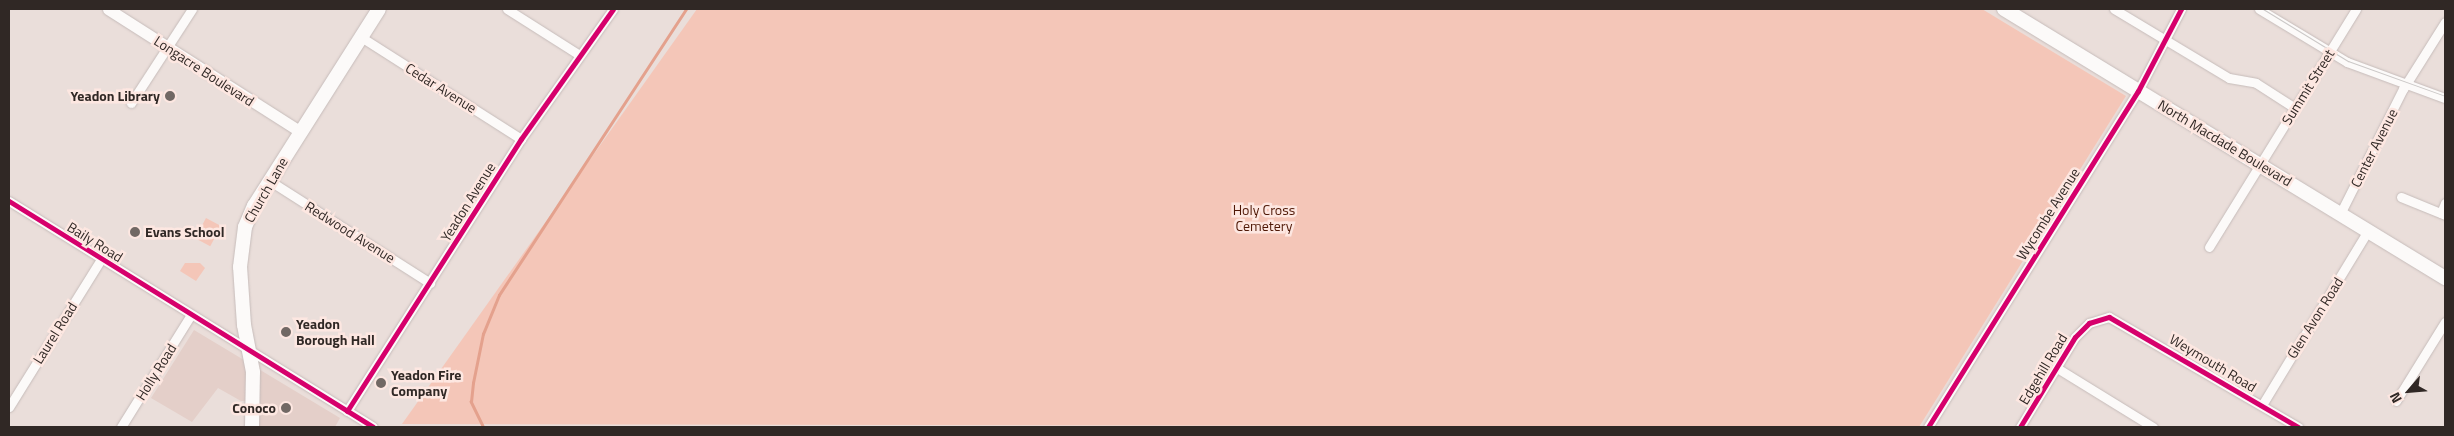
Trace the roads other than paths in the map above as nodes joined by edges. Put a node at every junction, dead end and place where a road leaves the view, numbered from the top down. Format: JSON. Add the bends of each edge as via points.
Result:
{"nodes":[{"id":1,"x":108,"y":9,"type":"edge"},
{"id":2,"x":192,"y":9,"type":"edge"},
{"id":3,"x":379,"y":9,"type":"edge"},
{"id":4,"x":507,"y":9,"type":"edge"},
{"id":5,"x":613,"y":9,"type":"edge"},
{"id":6,"x":2004,"y":9,"type":"edge"},
{"id":7,"x":2114,"y":9,"type":"edge"},
{"id":8,"x":2181,"y":9,"type":"edge"},
{"id":9,"x":2259,"y":9,"type":"edge"},
{"id":10,"x":2354,"y":10,"type":"edge"},
{"id":11,"x":2445,"y":22,"type":"edge"},
{"id":12,"x":361,"y":37,"type":"junction"},
{"id":13,"x":2165,"y":40,"type":"junction"},
{"id":14,"x":167,"y":47,"type":"junction"},
{"id":15,"x":2330,"y":51,"type":"junction"},
{"id":16,"x":578,"y":54,"type":"junction"},
{"id":17,"x":2408,"y":83,"type":"junction"},
{"id":18,"x":2138,"y":91,"type":"junction"},
{"id":19,"x":2445,"y":98,"type":"edge"},
{"id":20,"x":131,"y":103,"type":"dead end"},
{"id":21,"x":2295,"y":108,"type":"junction"},
{"id":22,"x":301,"y":132,"type":"junction"},
{"id":23,"x":522,"y":139,"type":"junction"},
{"id":24,"x":2260,"y":165,"type":"junction"},
{"id":25,"x":270,"y":181,"type":"junction"},
{"id":26,"x":2401,"y":196,"type":"dead end"},
{"id":27,"x":9,"y":203,"type":"edge"},
{"id":28,"x":2445,"y":203,"type":"edge"},
{"id":29,"x":2340,"y":214,"type":"junction"},
{"id":30,"x":2443,"y":214,"type":"edge"},
{"id":31,"x":2368,"y":231,"type":"junction"},
{"id":32,"x":2209,"y":247,"type":"dead end"},
{"id":33,"x":101,"y":259,"type":"junction"},
{"id":34,"x":2445,"y":278,"type":"edge"},
{"id":35,"x":430,"y":283,"type":"junction"},
{"id":36,"x":190,"y":316,"type":"junction"},
{"id":37,"x":2116,"y":318,"type":"joint"},
{"id":38,"x":2445,"y":322,"type":"edge"},
{"id":39,"x":249,"y":352,"type":"junction"},
{"id":40,"x":2057,"y":368,"type":"junction"},
{"id":41,"x":2396,"y":401,"type":"dead end"},
{"id":42,"x":2262,"y":405,"type":"junction"},
{"id":43,"x":9,"y":407,"type":"edge"},
{"id":44,"x":347,"y":411,"type":"junction"},
{"id":45,"x":1931,"y":426,"type":"edge"},
{"id":46,"x":121,"y":427,"type":"edge"},
{"id":47,"x":252,"y":427,"type":"edge"},
{"id":48,"x":373,"y":427,"type":"edge"},
{"id":49,"x":2020,"y":427,"type":"edge"},
{"id":50,"x":2153,"y":427,"type":"edge"},
{"id":51,"x":2298,"y":427,"type":"edge"}],
"edges":[{"from":1,"to":14,"type":"street","name":"Longacre Boulevard"},
{"from":2,"to":14,"type":"street"},
{"from":3,"to":12,"type":"main road","name":"Church Lane"},
{"from":4,"to":16,"type":"street"},
{"from":5,"to":16,"type":"street","name":"Yeadon Avenue"},
{"from":6,"to":18,"type":"main road","name":"North Macdade Boulevard"},
{"from":7,"to":13,"type":"street"},
{"from":8,"to":13,"type":"street","name":"Wycombe Avenue"},
{"from":9,"to":15,"type":"street"},
{"from":10,"to":15,"type":"street","name":"Summit Street"},
{"from":11,"to":17,"type":"street","name":"Center Avenue"},
{"from":12,"to":22,"type":"main road","name":"Church Lane"},
{"from":12,"to":23,"type":"street","name":"Cedar Avenue"},
{"from":13,"to":18,"type":"street","name":"Wycombe Avenue"},
{"from":13,"to":21,"type":"street","via":[[2229,78],[2256,84]]},
{"from":14,"to":20,"type":"street"},
{"from":14,"to":22,"type":"street","name":"Longacre Boulevard"},
{"from":15,"to":17,"type":"street"},
{"from":15,"to":21,"type":"street","name":"Summit Street"},
{"from":16,"to":23,"type":"street","name":"Yeadon Avenue"},
{"from":17,"to":19,"type":"street"},
{"from":17,"to":29,"type":"street","name":"Center Avenue"},
{"from":18,"to":24,"type":"main road","name":"North Macdade Boulevard"},
{"from":18,"to":45,"type":"street","name":"Wycombe Avenue"},
{"from":21,"to":24,"type":"street","name":"Summit Street"},
{"from":22,"to":25,"type":"main road","name":"Church Lane"},
{"from":23,"to":35,"type":"street","name":"Yeadon Avenue"},
{"from":24,"to":29,"type":"main road","name":"North Macdade Boulevard"},
{"from":24,"to":32,"type":"street","name":"Summit Street"},
{"from":25,"to":35,"type":"street","name":"Redwood Avenue"},
{"from":25,"to":39,"type":"main road","name":"Church Lane","via":[[250,213],[241,243],[242,308]]},
{"from":26,"to":30,"type":"street"},
{"from":27,"to":33,"type":"street","name":"Baily Road"},
{"from":28,"to":30,"type":"street"},
{"from":29,"to":31,"type":"main road","name":"North Macdade Boulevard"},
{"from":31,"to":34,"type":"main road","name":"North Macdade Boulevard"},
{"from":31,"to":42,"type":"street","name":"Glen Avon Road"},
{"from":33,"to":36,"type":"street","name":"Baily Road"},
{"from":33,"to":43,"type":"street","name":"Laurel Road"},
{"from":35,"to":44,"type":"street","name":"Yeadon Avenue"},
{"from":36,"to":39,"type":"street","name":"Baily Road"},
{"from":36,"to":46,"type":"street","name":"Holly Road"},
{"from":37,"to":40,"type":"street","name":"Edgehill Road","via":[[2104,317],[2085,326]]},
{"from":37,"to":42,"type":"street","name":"Weymouth Road"},
{"from":38,"to":41,"type":"street"},
{"from":39,"to":44,"type":"street","name":"Baily Road"},
{"from":39,"to":47,"type":"main road","name":"Church Lane","via":[[253,372]]},
{"from":40,"to":49,"type":"street","name":"Edgehill Road"},
{"from":40,"to":50,"type":"street"},
{"from":42,"to":51,"type":"street","name":"Weymouth Road"},
{"from":44,"to":48,"type":"street","name":"Baily Road"}]}
